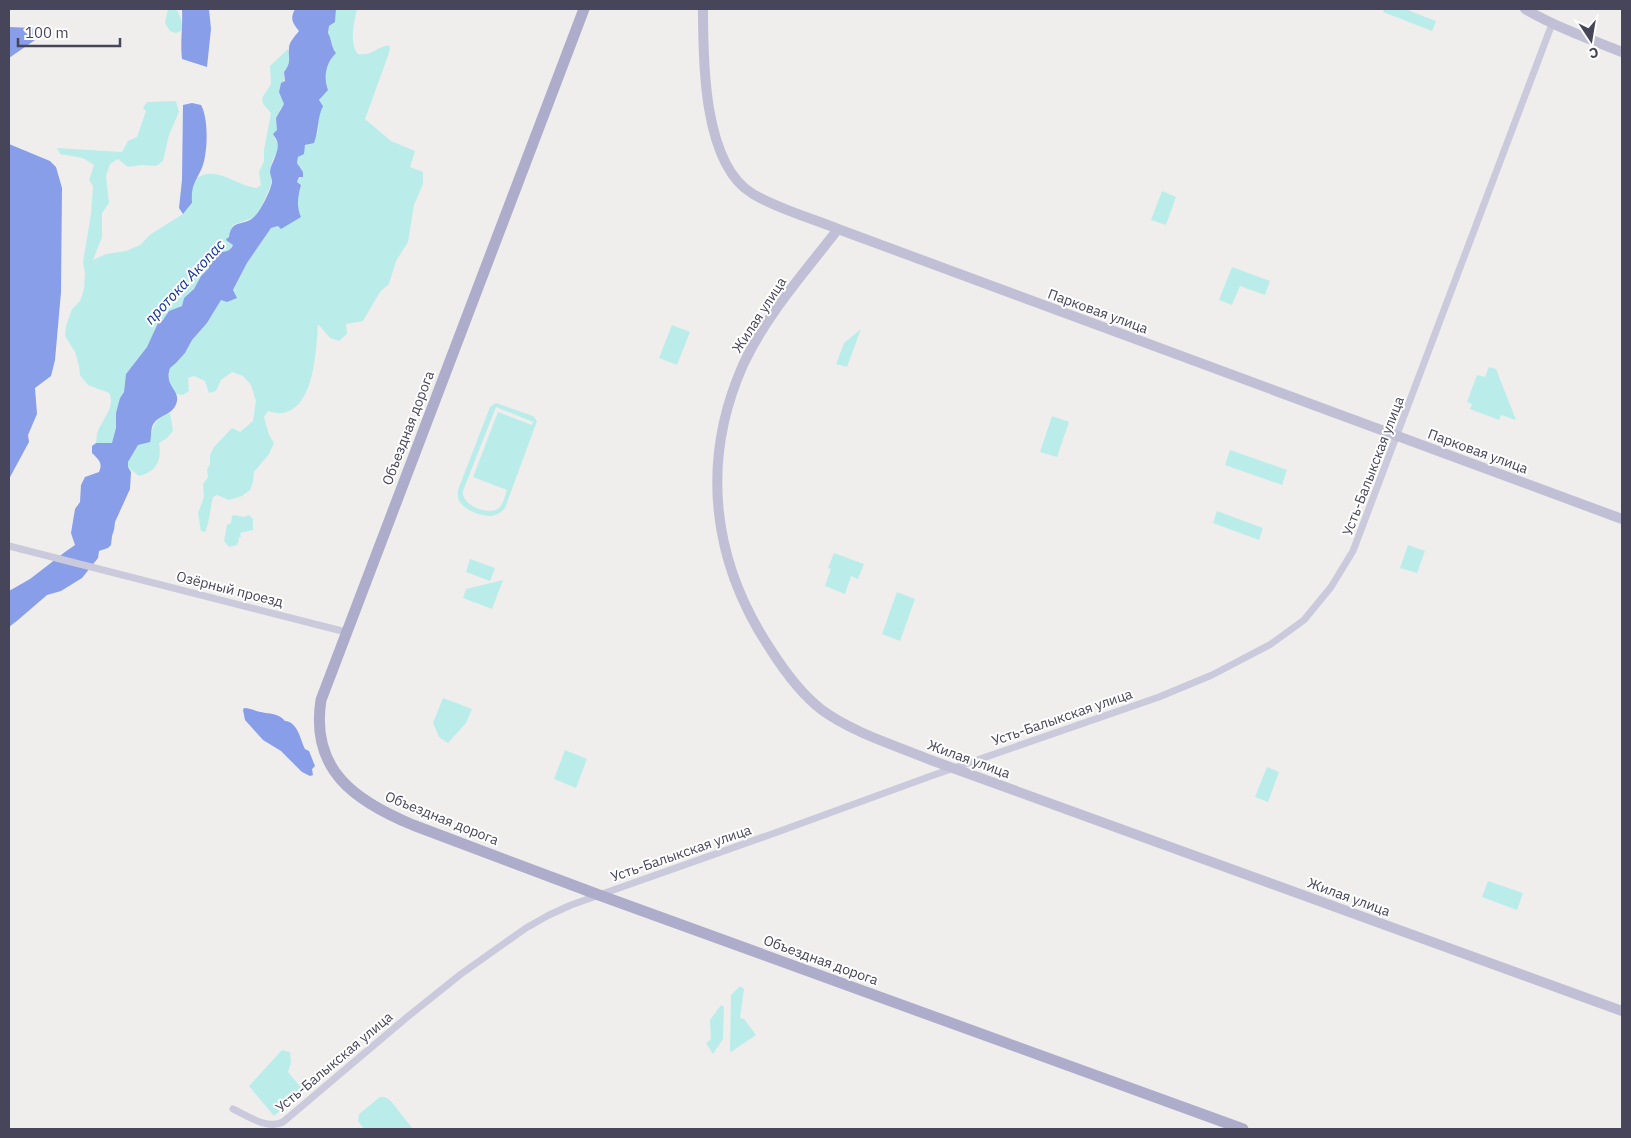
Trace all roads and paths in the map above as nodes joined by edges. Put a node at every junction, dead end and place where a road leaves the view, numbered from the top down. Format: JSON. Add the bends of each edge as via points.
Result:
{"nodes":[{"id":1,"x":583,"y":9,"type":"edge"},
{"id":2,"x":703,"y":9,"type":"edge"},
{"id":3,"x":1525,"y":9,"type":"edge"},
{"id":4,"x":1552,"y":24,"type":"junction"},
{"id":5,"x":1622,"y":52,"type":"edge"},
{"id":6,"x":838,"y":229,"type":"junction"},
{"id":7,"x":1397,"y":437,"type":"junction"},
{"id":8,"x":1622,"y":519,"type":"edge"},
{"id":9,"x":9,"y":546,"type":"edge"},
{"id":10,"x":346,"y":632,"type":"junction"},
{"id":11,"x":952,"y":769,"type":"junction"},
{"id":12,"x":599,"y":895,"type":"junction"},
{"id":13,"x":1622,"y":1012,"type":"edge"},
{"id":14,"x":233,"y":1109,"type":"dead end"},
{"id":15,"x":1243,"y":1129,"type":"edge"}],
"edges":[{"from":1,"to":10,"type":"main road","name":"Объездная дорога"},
{"from":2,"to":6,"type":"main road","name":"Парковая улица","via":[[710,113],[718,147],[733,177],[742,187],[768,202]]},
{"from":3,"to":4,"type":"main road"},
{"from":4,"to":5,"type":"main road"},
{"from":4,"to":7,"type":"street","name":"Усть-Балыкская улица"},
{"from":6,"to":7,"type":"main road","name":"Парковая улица"},
{"from":6,"to":11,"type":"main road","name":"Жилая улица","via":[[762,332],[732,394],[721,439],[717,481],[725,550],[748,611],[802,692],[846,724]]},
{"from":7,"to":8,"type":"main road","name":"Парковая улица"},
{"from":7,"to":11,"type":"street","name":"Усть-Балыкская улица","via":[[1345,568],[1316,606],[1294,628],[1253,655],[1183,687]]},
{"from":9,"to":10,"type":"street","name":"Озёрный проезд"},
{"from":10,"to":12,"type":"main road","name":"Объездная дорога","via":[[321,700],[319,721],[326,755],[345,784],[387,814]]},
{"from":11,"to":12,"type":"street","name":"Усть-Балыкская улица"},
{"from":11,"to":13,"type":"main road","name":"Жилая улица"},
{"from":12,"to":14,"type":"street","name":"Усть-Балыкская улица","via":[[549,915],[486,955],[283,1122],[266,1124]]},
{"from":12,"to":15,"type":"main road","name":"Объездная дорога"}]}
